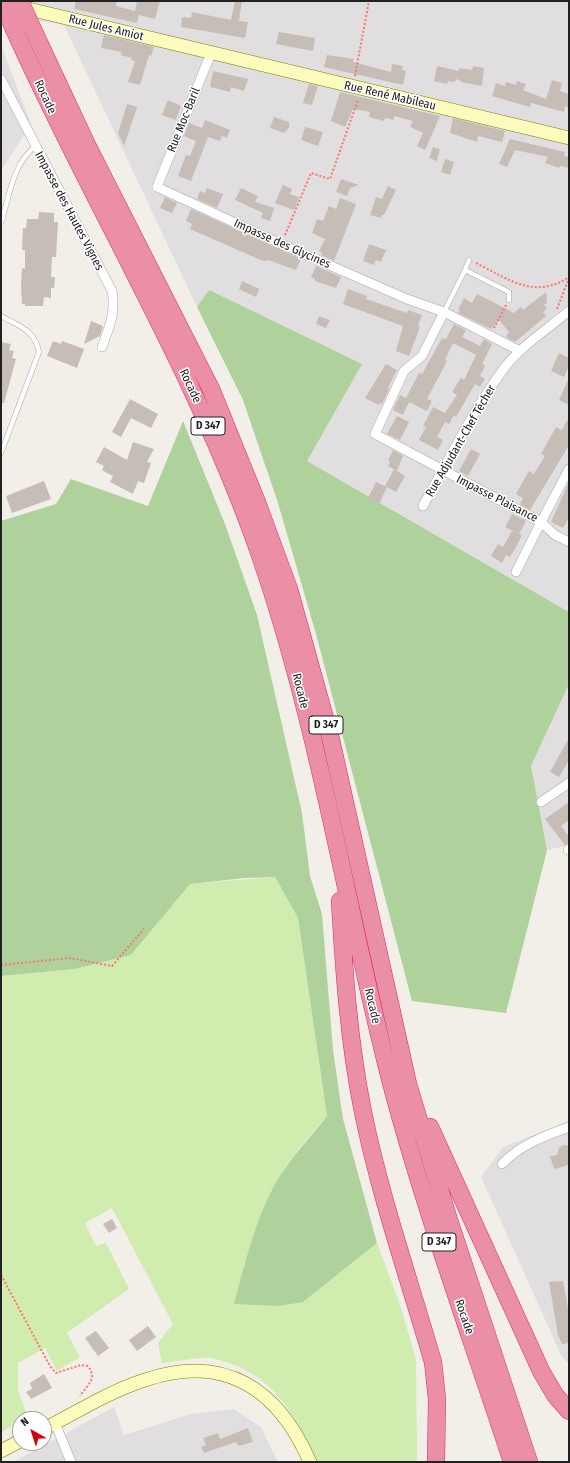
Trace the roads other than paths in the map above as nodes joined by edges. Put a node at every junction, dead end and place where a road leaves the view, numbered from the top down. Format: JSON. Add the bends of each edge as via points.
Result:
{"nodes":[{"id":1,"x":2,"y":1,"type":"edge"},
{"id":2,"x":20,"y":1,"type":"edge"},
{"id":3,"x":211,"y":53,"type":"junction"},
{"id":4,"x":1,"y":79,"type":"edge"},
{"id":5,"x":569,"y":138,"type":"edge"},
{"id":6,"x":36,"y":146,"type":"junction"},
{"id":7,"x":157,"y":187,"type":"joint"},
{"id":8,"x":1,"y":223,"type":"edge"},
{"id":9,"x":469,"y":260,"type":"road end"},
{"id":10,"x":465,"y":270,"type":"junction"},
{"id":11,"x":509,"y":300,"type":"road end"},
{"id":12,"x":569,"y":310,"type":"edge"},
{"id":13,"x":444,"y":312,"type":"junction"},
{"id":14,"x":1,"y":316,"type":"edge"},
{"id":15,"x":102,"y":347,"type":"dead end"},
{"id":16,"x":520,"y":352,"type":"junction"},
{"id":17,"x":1,"y":453,"type":"edge"},
{"id":18,"x":569,"y":469,"type":"edge"},
{"id":19,"x":442,"y":471,"type":"junction"},
{"id":20,"x":423,"y":506,"type":"dead end"},
{"id":21,"x":541,"y":522,"type":"junction"},
{"id":22,"x":569,"y":542,"type":"edge"},
{"id":23,"x":516,"y":572,"type":"dead end"},
{"id":24,"x":569,"y":783,"type":"edge"},
{"id":25,"x":541,"y":802,"type":"dead end"},
{"id":26,"x":337,"y":847,"type":"junction"},
{"id":27,"x":408,"y":1084,"type":"junction"},
{"id":28,"x":569,"y":1127,"type":"edge"},
{"id":29,"x":502,"y":1164,"type":"dead end"},
{"id":30,"x":569,"y":1411,"type":"edge"},
{"id":31,"x":52,"y":1425,"type":"edge"},
{"id":32,"x":52,"y":1429,"type":"edge"},
{"id":33,"x":12,"y":1445,"type":"edge"},
{"id":34,"x":1,"y":1451,"type":"edge"},
{"id":35,"x":71,"y":1462,"type":"edge"},
{"id":36,"x":310,"y":1462,"type":"edge"},
{"id":37,"x":436,"y":1462,"type":"edge"},
{"id":38,"x":512,"y":1462,"type":"edge"},
{"id":39,"x":529,"y":1462,"type":"edge"}],
"edges":[{"from":1,"to":3,"type":"main road","name":"Rue Jules Amiot"},
{"from":1,"to":26,"type":"highway","name":"Rocade","number":"D 347","bridge":true,"via":[[72,153],[195,397],[244,512],[290,653]]},
{"from":2,"to":27,"type":"highway","number":"D 347","bridge":true,"via":[[103,179],[211,389],[289,589],[330,740]]},
{"from":3,"to":5,"type":"main road","name":"Rue René Mabileau"},
{"from":3,"to":7,"type":"street","name":"Rue Moc-Baril"},
{"from":4,"to":6,"type":"street","name":"Impasse des Hautes Vignes"},
{"from":6,"to":8,"type":"lane","via":[[21,161]]},
{"from":6,"to":15,"type":"street","name":"Impasse des Hautes Vignes","via":[[112,292],[112,321]]},
{"from":7,"to":13,"type":"street","name":"Impasse des Glycines","via":[[407,299]]},
{"from":9,"to":10,"type":"lane"},
{"from":10,"to":11,"type":"lane","via":[[509,292]]},
{"from":10,"to":13,"type":"lane"},
{"from":12,"to":16,"type":"street","name":"Rue Adjudant-Chef Técher"},
{"from":13,"to":16,"type":"street","name":"Impasse des Glycines"},
{"from":13,"to":19,"type":"street","name":"Impasse Plaisance","via":[[422,356],[404,371],[375,434]]},
{"from":14,"to":17,"type":"lane","via":[[29,332],[37,342],[39,352]]},
{"from":16,"to":19,"type":"street","name":"Rue Adjudant-Chef Técher","via":[[506,367],[478,408]]},
{"from":18,"to":21,"type":"street","name":"Impasse Plaisance"},
{"from":19,"to":20,"type":"street","name":"Rue Adjudant-Chef Técher"},
{"from":19,"to":21,"type":"street","name":"Impasse Plaisance"},
{"from":21,"to":22,"type":"street"},
{"from":21,"to":23,"type":"street"},
{"from":24,"to":25,"type":"street"},
{"from":26,"to":37,"type":"highway","via":[[343,948],[357,1076],[376,1165],[433,1362],[437,1399]]},
{"from":26,"to":38,"type":"highway","name":"Rocade","number":"D 347","via":[[376,1020],[403,1125],[437,1238]]},
{"from":27,"to":30,"type":"highway","via":[[541,1371],[555,1395]]},
{"from":27,"to":39,"type":"highway","number":"D 347","via":[[448,1217]]},
{"from":28,"to":29,"type":"street","via":[[513,1152]]},
{"from":31,"to":36,"type":"main road","via":[[121,1389],[160,1376],[193,1370],[219,1373],[248,1384],[268,1398],[287,1420]]},
{"from":32,"to":35,"type":"street"},
{"from":33,"to":34,"type":"main road"}]}
